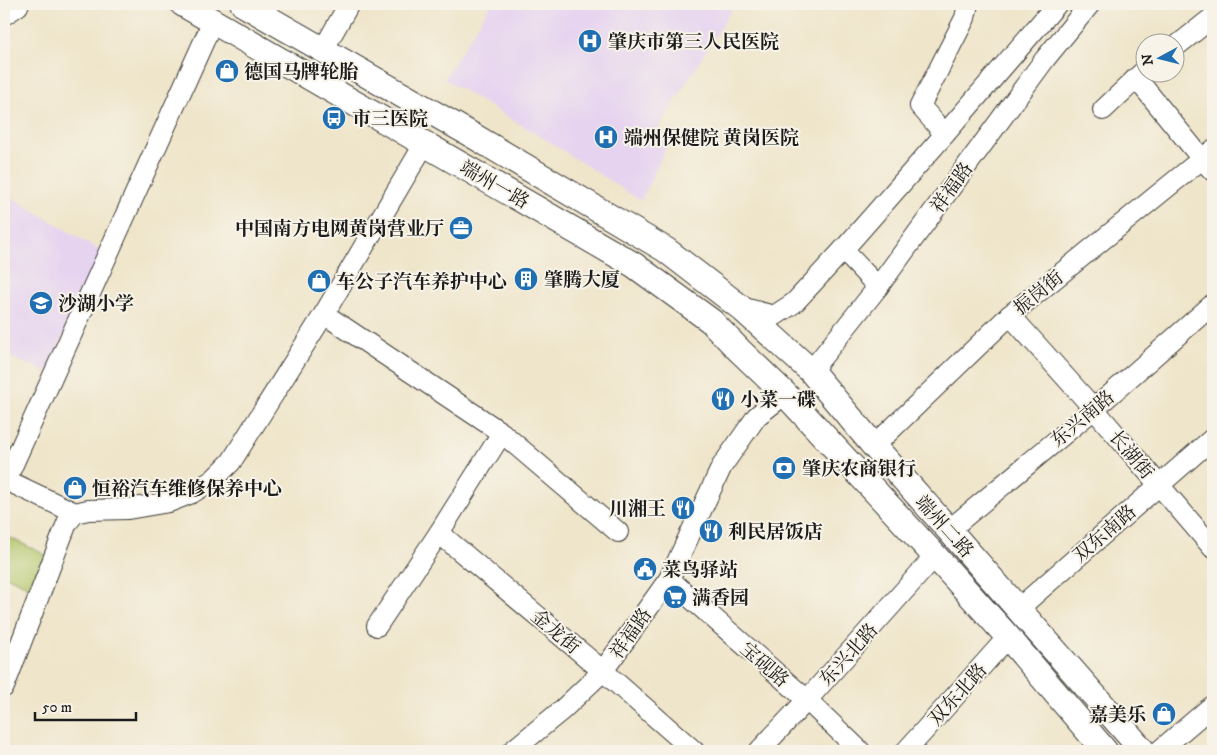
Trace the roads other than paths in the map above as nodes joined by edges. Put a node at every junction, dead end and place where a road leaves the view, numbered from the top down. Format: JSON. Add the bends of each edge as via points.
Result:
{"nodes":[{"id":1,"x":16,"y":4,"type":"edge"},
{"id":2,"x":183,"y":4,"type":"edge"},
{"id":3,"x":243,"y":4,"type":"edge"},
{"id":4,"x":349,"y":4,"type":"edge"},
{"id":5,"x":968,"y":4,"type":"edge"},
{"id":6,"x":1057,"y":4,"type":"edge"},
{"id":7,"x":1090,"y":4,"type":"edge"},
{"id":8,"x":4,"y":12,"type":"edge"},
{"id":9,"x":1213,"y":18,"type":"edge"},
{"id":10,"x":213,"y":21,"type":"junction"},
{"id":11,"x":1184,"y":40,"type":"edge"},
{"id":12,"x":323,"y":50,"type":"junction"},
{"id":13,"x":1134,"y":80,"type":"edge"},
{"id":14,"x":1147,"y":82,"type":"edge"},
{"id":15,"x":1103,"y":110,"type":"dead end"},
{"id":16,"x":945,"y":134,"type":"junction"},
{"id":17,"x":425,"y":143,"type":"junction"},
{"id":18,"x":1210,"y":160,"type":"edge"},
{"id":19,"x":843,"y":250,"type":"junction"},
{"id":20,"x":878,"y":288,"type":"junction"},
{"id":21,"x":1213,"y":304,"type":"edge"},
{"id":22,"x":740,"y":307,"type":"junction"},
{"id":23,"x":324,"y":314,"type":"junction"},
{"id":24,"x":1010,"y":315,"type":"junction"},
{"id":25,"x":812,"y":371,"type":"junction"},
{"id":26,"x":785,"y":394,"type":"junction"},
{"id":27,"x":1094,"y":408,"type":"junction"},
{"id":28,"x":502,"y":433,"type":"junction"},
{"id":29,"x":1213,"y":438,"type":"edge"},
{"id":30,"x":874,"y":446,"type":"junction"},
{"id":31,"x":1158,"y":485,"type":"junction"},
{"id":32,"x":75,"y":513,"type":"junction"},
{"id":33,"x":949,"y":530,"type":"junction"},
{"id":34,"x":618,"y":532,"type":"dead end"},
{"id":35,"x":439,"y":533,"type":"junction"},
{"id":36,"x":1213,"y":548,"type":"edge"},
{"id":37,"x":935,"y":556,"type":"junction"},
{"id":38,"x":669,"y":579,"type":"junction"},
{"id":39,"x":1018,"y":609,"type":"junction"},
{"id":40,"x":377,"y":626,"type":"dead end"},
{"id":41,"x":1008,"y":637,"type":"junction"},
{"id":42,"x":603,"y":671,"type":"junction"},
{"id":43,"x":4,"y":688,"type":"edge"},
{"id":44,"x":807,"y":700,"type":"junction"},
{"id":45,"x":1213,"y":705,"type":"edge"},
{"id":46,"x":520,"y":749,"type":"edge"},
{"id":47,"x":694,"y":751,"type":"edge"},
{"id":48,"x":759,"y":751,"type":"edge"},
{"id":49,"x":860,"y":751,"type":"edge"},
{"id":50,"x":906,"y":751,"type":"edge"},
{"id":51,"x":1105,"y":751,"type":"edge"},
{"id":52,"x":1143,"y":751,"type":"edge"},
{"id":53,"x":1159,"y":751,"type":"edge"}],
"edges":[{"from":1,"to":8,"type":"main road"},
{"from":2,"to":10,"type":"main road","name":"端州一路"},
{"from":3,"to":12,"type":"main road","name":"端州一路"},
{"from":4,"to":12,"type":"street"},
{"from":5,"to":16,"type":"street","via":[[965,18],[920,106]]},
{"from":6,"to":16,"type":"street","name":"祥福路"},
{"from":7,"to":20,"type":"street","name":"祥福路","via":[[1045,60]]},
{"from":9,"to":11,"type":"street"},
{"from":10,"to":17,"type":"main road","name":"端州一路"},
{"from":10,"to":32,"type":"street","via":[[6,480]]},
{"from":12,"to":22,"type":"main road","name":"端州一路","via":[[666,250]]},
{"from":13,"to":15,"type":"street"},
{"from":14,"to":18,"type":"street"},
{"from":16,"to":19,"type":"street","name":"祥福路"},
{"from":17,"to":23,"type":"street"},
{"from":17,"to":26,"type":"main road","name":"端州一路","via":[[634,264],[712,321]]},
{"from":18,"to":24,"type":"street","name":"振岗街"},
{"from":19,"to":20,"type":"street"},
{"from":19,"to":22,"type":"street","name":"祥福路","via":[[794,303],[774,316]]},
{"from":20,"to":25,"type":"street","name":"祥福路"},
{"from":21,"to":27,"type":"street","name":"东兴南路"},
{"from":22,"to":25,"type":"main road","name":"端州二路"},
{"from":23,"to":28,"type":"street"},
{"from":23,"to":32,"type":"street","via":[[230,462],[213,480],[192,494],[169,502]]},
{"from":24,"to":27,"type":"street","name":"长湖街"},
{"from":24,"to":30,"type":"street","name":"振岗街"},
{"from":25,"to":30,"type":"main road","name":"端州二路"},
{"from":26,"to":37,"type":"main road","name":"端州二路"},
{"from":26,"to":38,"type":"street","name":"祥福路","via":[[757,416],[722,466]]},
{"from":27,"to":31,"type":"street","name":"长湖街"},
{"from":27,"to":33,"type":"street","name":"东兴南路"},
{"from":28,"to":34,"type":"street"},
{"from":28,"to":35,"type":"street"},
{"from":29,"to":31,"type":"street","name":"双东南路"},
{"from":30,"to":33,"type":"main road","name":"端州二路"},
{"from":31,"to":36,"type":"street","name":"长湖街"},
{"from":31,"to":39,"type":"street","name":"双东南路"},
{"from":32,"to":43,"type":"street","via":[[67,523]]},
{"from":33,"to":39,"type":"main road","name":"端州二路"},
{"from":35,"to":40,"type":"street"},
{"from":35,"to":42,"type":"street","name":"金龙街"},
{"from":37,"to":41,"type":"main road","name":"端州二路"},
{"from":37,"to":44,"type":"street","name":"东兴北路"},
{"from":38,"to":42,"type":"street","name":"祥福路"},
{"from":38,"to":44,"type":"street","name":"宝砚路"},
{"from":39,"to":52,"type":"main road","name":"端州二路"},
{"from":41,"to":50,"type":"street","name":"双东北路"},
{"from":41,"to":51,"type":"main road","name":"端州二路"},
{"from":42,"to":46,"type":"street","name":"祥福路"},
{"from":42,"to":47,"type":"street","name":"金龙街"},
{"from":44,"to":48,"type":"street","name":"东兴北路"},
{"from":44,"to":49,"type":"street","name":"宝砚路"},
{"from":45,"to":53,"type":"street"}]}
